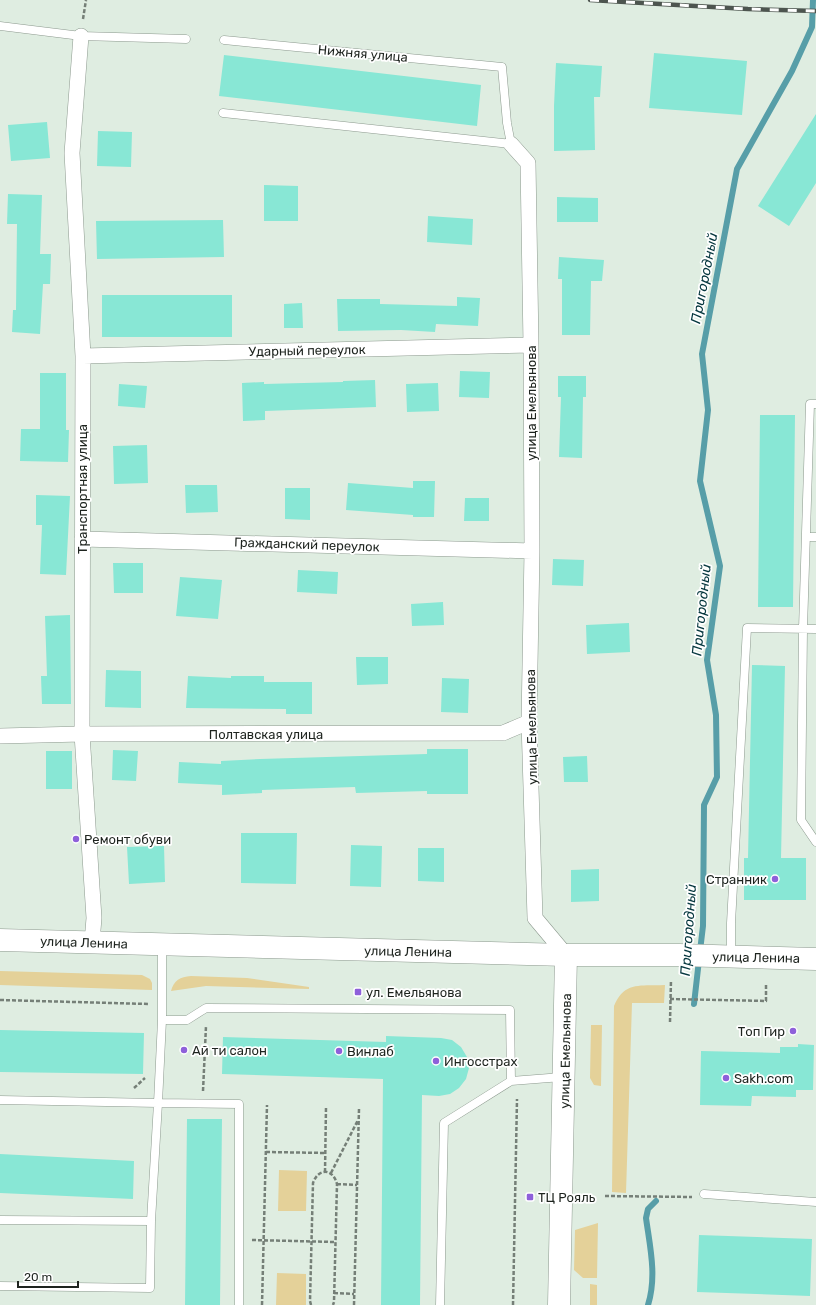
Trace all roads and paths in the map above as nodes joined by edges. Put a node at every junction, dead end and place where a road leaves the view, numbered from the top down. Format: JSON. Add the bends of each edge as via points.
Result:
{"nodes":[{"id":1,"x":0,"y":26,"type":"edge"},
{"id":2,"x":81,"y":36,"type":"junction"},
{"id":3,"x":186,"y":39,"type":"dead end"},
{"id":4,"x":224,"y":40,"type":"dead end"},
{"id":5,"x":223,"y":113,"type":"dead end"},
{"id":6,"x":511,"y":144,"type":"junction"},
{"id":7,"x":531,"y":345,"type":"junction"},
{"id":8,"x":83,"y":356,"type":"junction"},
{"id":9,"x":816,"y":404,"type":"edge"},
{"id":10,"x":806,"y":537,"type":"junction"},
{"id":11,"x":816,"y":537,"type":"edge"},
{"id":12,"x":82,"y":539,"type":"junction"},
{"id":13,"x":532,"y":551,"type":"junction"},
{"id":14,"x":803,"y":629,"type":"junction"},
{"id":15,"x":816,"y":629,"type":"edge"},
{"id":16,"x":529,"y":722,"type":"junction"},
{"id":17,"x":82,"y":734,"type":"junction"},
{"id":18,"x":0,"y":736,"type":"edge"},
{"id":19,"x":816,"y":842,"type":"edge"},
{"id":20,"x":0,"y":940,"type":"edge"},
{"id":21,"x":92,"y":942,"type":"junction"},
{"id":22,"x":162,"y":944,"type":"junction"},
{"id":23,"x":566,"y":955,"type":"junction"},
{"id":24,"x":723,"y":956,"type":"junction"},
{"id":25,"x":816,"y":959,"type":"edge"},
{"id":26,"x":671,"y":980,"type":"dead end"},
{"id":27,"x":766,"y":985,"type":"dead end"},
{"id":28,"x":152,"y":999,"type":"dead end"},
{"id":29,"x":670,"y":999,"type":"junction"},
{"id":30,"x":0,"y":1000,"type":"edge"},
{"id":31,"x":206,"y":1008,"type":"junction"},
{"id":32,"x":162,"y":1020,"type":"junction"},
{"id":33,"x":670,"y":1022,"type":"dead end"},
{"id":34,"x":146,"y":1077,"type":"dead end"},
{"id":35,"x":565,"y":1077,"type":"junction"},
{"id":36,"x":511,"y":1081,"type":"junction"},
{"id":37,"x":129,"y":1088,"type":"dead end"},
{"id":38,"x":0,"y":1100,"type":"edge"},
{"id":39,"x":517,"y":1100,"type":"dead end"},
{"id":40,"x":158,"y":1103,"type":"junction"},
{"id":41,"x":203,"y":1104,"type":"junction"},
{"id":42,"x":267,"y":1105,"type":"dead end"},
{"id":43,"x":326,"y":1107,"type":"dead end"},
{"id":44,"x":358,"y":1108,"type":"dead end"},
{"id":45,"x":358,"y":1119,"type":"junction"},
{"id":46,"x":266,"y":1152,"type":"junction"},
{"id":47,"x":326,"y":1153,"type":"junction"},
{"id":48,"x":325,"y":1172,"type":"junction"},
{"id":49,"x":331,"y":1173,"type":"junction"},
{"id":50,"x":336,"y":1184,"type":"junction"},
{"id":51,"x":357,"y":1185,"type":"junction"},
{"id":52,"x":704,"y":1194,"type":"joint"},
{"id":53,"x":605,"y":1196,"type":"dead end"},
{"id":54,"x":816,"y":1202,"type":"edge"},
{"id":55,"x":0,"y":1220,"type":"edge"},
{"id":56,"x":151,"y":1222,"type":"junction"},
{"id":57,"x":240,"y":1239,"type":"junction"},
{"id":58,"x":264,"y":1240,"type":"junction"},
{"id":59,"x":312,"y":1241,"type":"junction"},
{"id":60,"x":335,"y":1242,"type":"junction"},
{"id":61,"x":0,"y":1286,"type":"edge"},
{"id":62,"x":334,"y":1293,"type":"junction"},
{"id":63,"x":354,"y":1294,"type":"junction"},
{"id":64,"x":240,"y":1305,"type":"edge"},
{"id":65,"x":262,"y":1305,"type":"edge"},
{"id":66,"x":311,"y":1305,"type":"edge"},
{"id":67,"x":333,"y":1305,"type":"edge"},
{"id":68,"x":354,"y":1305,"type":"edge"},
{"id":69,"x":440,"y":1305,"type":"edge"},
{"id":70,"x":512,"y":1305,"type":"edge"},
{"id":71,"x":559,"y":1305,"type":"edge"}],
"edges":[{"from":1,"to":2,"type":"lane"},
{"from":2,"to":3,"type":"lane"},
{"from":2,"to":8,"type":"street","name":"Транспортная улица","via":[[72,153]]},
{"from":4,"to":6,"type":"lane","name":"Нижняя улица","via":[[502,67]]},
{"from":5,"to":6,"type":"lane"},
{"from":6,"to":7,"type":"street","name":"улица Емельянова","via":[[528,163]]},
{"from":7,"to":8,"type":"street","name":"Ударный переулок"},
{"from":7,"to":13,"type":"street","name":"улица Емельянова"},
{"from":8,"to":12,"type":"street","name":"Транспортная улица"},
{"from":9,"to":10,"type":"lane","via":[[810,404]]},
{"from":10,"to":11,"type":"lane"},
{"from":10,"to":14,"type":"lane"},
{"from":12,"to":13,"type":"street","name":"Гражданский переулок"},
{"from":12,"to":17,"type":"street","name":"Транспортная улица"},
{"from":13,"to":16,"type":"street","name":"улица Емельянова"},
{"from":14,"to":15,"type":"lane"},
{"from":14,"to":19,"type":"lane","via":[[801,820]]},
{"from":14,"to":24,"type":"lane","via":[[747,628],[731,923]]},
{"from":16,"to":17,"type":"street","name":"Полтавская улица","via":[[503,733]]},
{"from":16,"to":23,"type":"street","name":"улица Емельянова","via":[[535,918]]},
{"from":17,"to":18,"type":"street","name":"Полтавская улица"},
{"from":17,"to":21,"type":"street","name":"Транспортная улица","via":[[94,918]]},
{"from":20,"to":21,"type":"main road","name":"улица Ленина"},
{"from":21,"to":22,"type":"main road","name":"улица Ленина"},
{"from":22,"to":23,"type":"main road","name":"улица Ленина"},
{"from":22,"to":32,"type":"lane"},
{"from":23,"to":24,"type":"main road","name":"улица Ленина"},
{"from":23,"to":35,"type":"main road","name":"улица Емельянова"},
{"from":24,"to":25,"type":"main road","name":"улица Ленина"},
{"from":26,"to":29,"type":"path"},
{"from":27,"to":29,"type":"path","via":[[766,1001]]},
{"from":28,"to":30,"type":"path","via":[[152,1004]]},
{"from":29,"to":33,"type":"path"},
{"from":31,"to":32,"type":"lane","via":[[187,1020]]},
{"from":31,"to":36,"type":"lane","via":[[510,1010]]},
{"from":31,"to":41,"type":"path"},
{"from":32,"to":40,"type":"lane"},
{"from":34,"to":37,"type":"path","via":[[135,1088]]},
{"from":35,"to":36,"type":"lane"},
{"from":35,"to":71,"type":"main road","name":"улица Емельянова"},
{"from":36,"to":69,"type":"lane","via":[[444,1124]]},
{"from":38,"to":40,"type":"lane"},
{"from":39,"to":70,"type":"path"},
{"from":40,"to":41,"type":"lane"},
{"from":40,"to":56,"type":"lane"},
{"from":41,"to":57,"type":"lane","via":[[239,1104]]},
{"from":42,"to":46,"type":"path"},
{"from":43,"to":47,"type":"path"},
{"from":44,"to":45,"type":"path"},
{"from":45,"to":49,"type":"path"},
{"from":45,"to":51,"type":"path"},
{"from":46,"to":47,"type":"path"},
{"from":46,"to":58,"type":"path"},
{"from":47,"to":48,"type":"path"},
{"from":48,"to":49,"type":"path"},
{"from":48,"to":59,"type":"path","via":[[319,1173],[313,1183]]},
{"from":49,"to":50,"type":"path"},
{"from":50,"to":51,"type":"path"},
{"from":50,"to":60,"type":"path"},
{"from":51,"to":63,"type":"path"},
{"from":52,"to":53,"type":"path","via":[[688,1198]]},
{"from":52,"to":54,"type":"lane"},
{"from":55,"to":56,"type":"lane"},
{"from":56,"to":61,"type":"lane","via":[[150,1288]]},
{"from":57,"to":58,"type":"path"},
{"from":57,"to":64,"type":"lane"},
{"from":58,"to":59,"type":"path"},
{"from":58,"to":65,"type":"path"},
{"from":59,"to":60,"type":"path"},
{"from":59,"to":66,"type":"path"},
{"from":60,"to":62,"type":"path"},
{"from":62,"to":63,"type":"path"},
{"from":62,"to":67,"type":"path"},
{"from":63,"to":68,"type":"path"}]}
